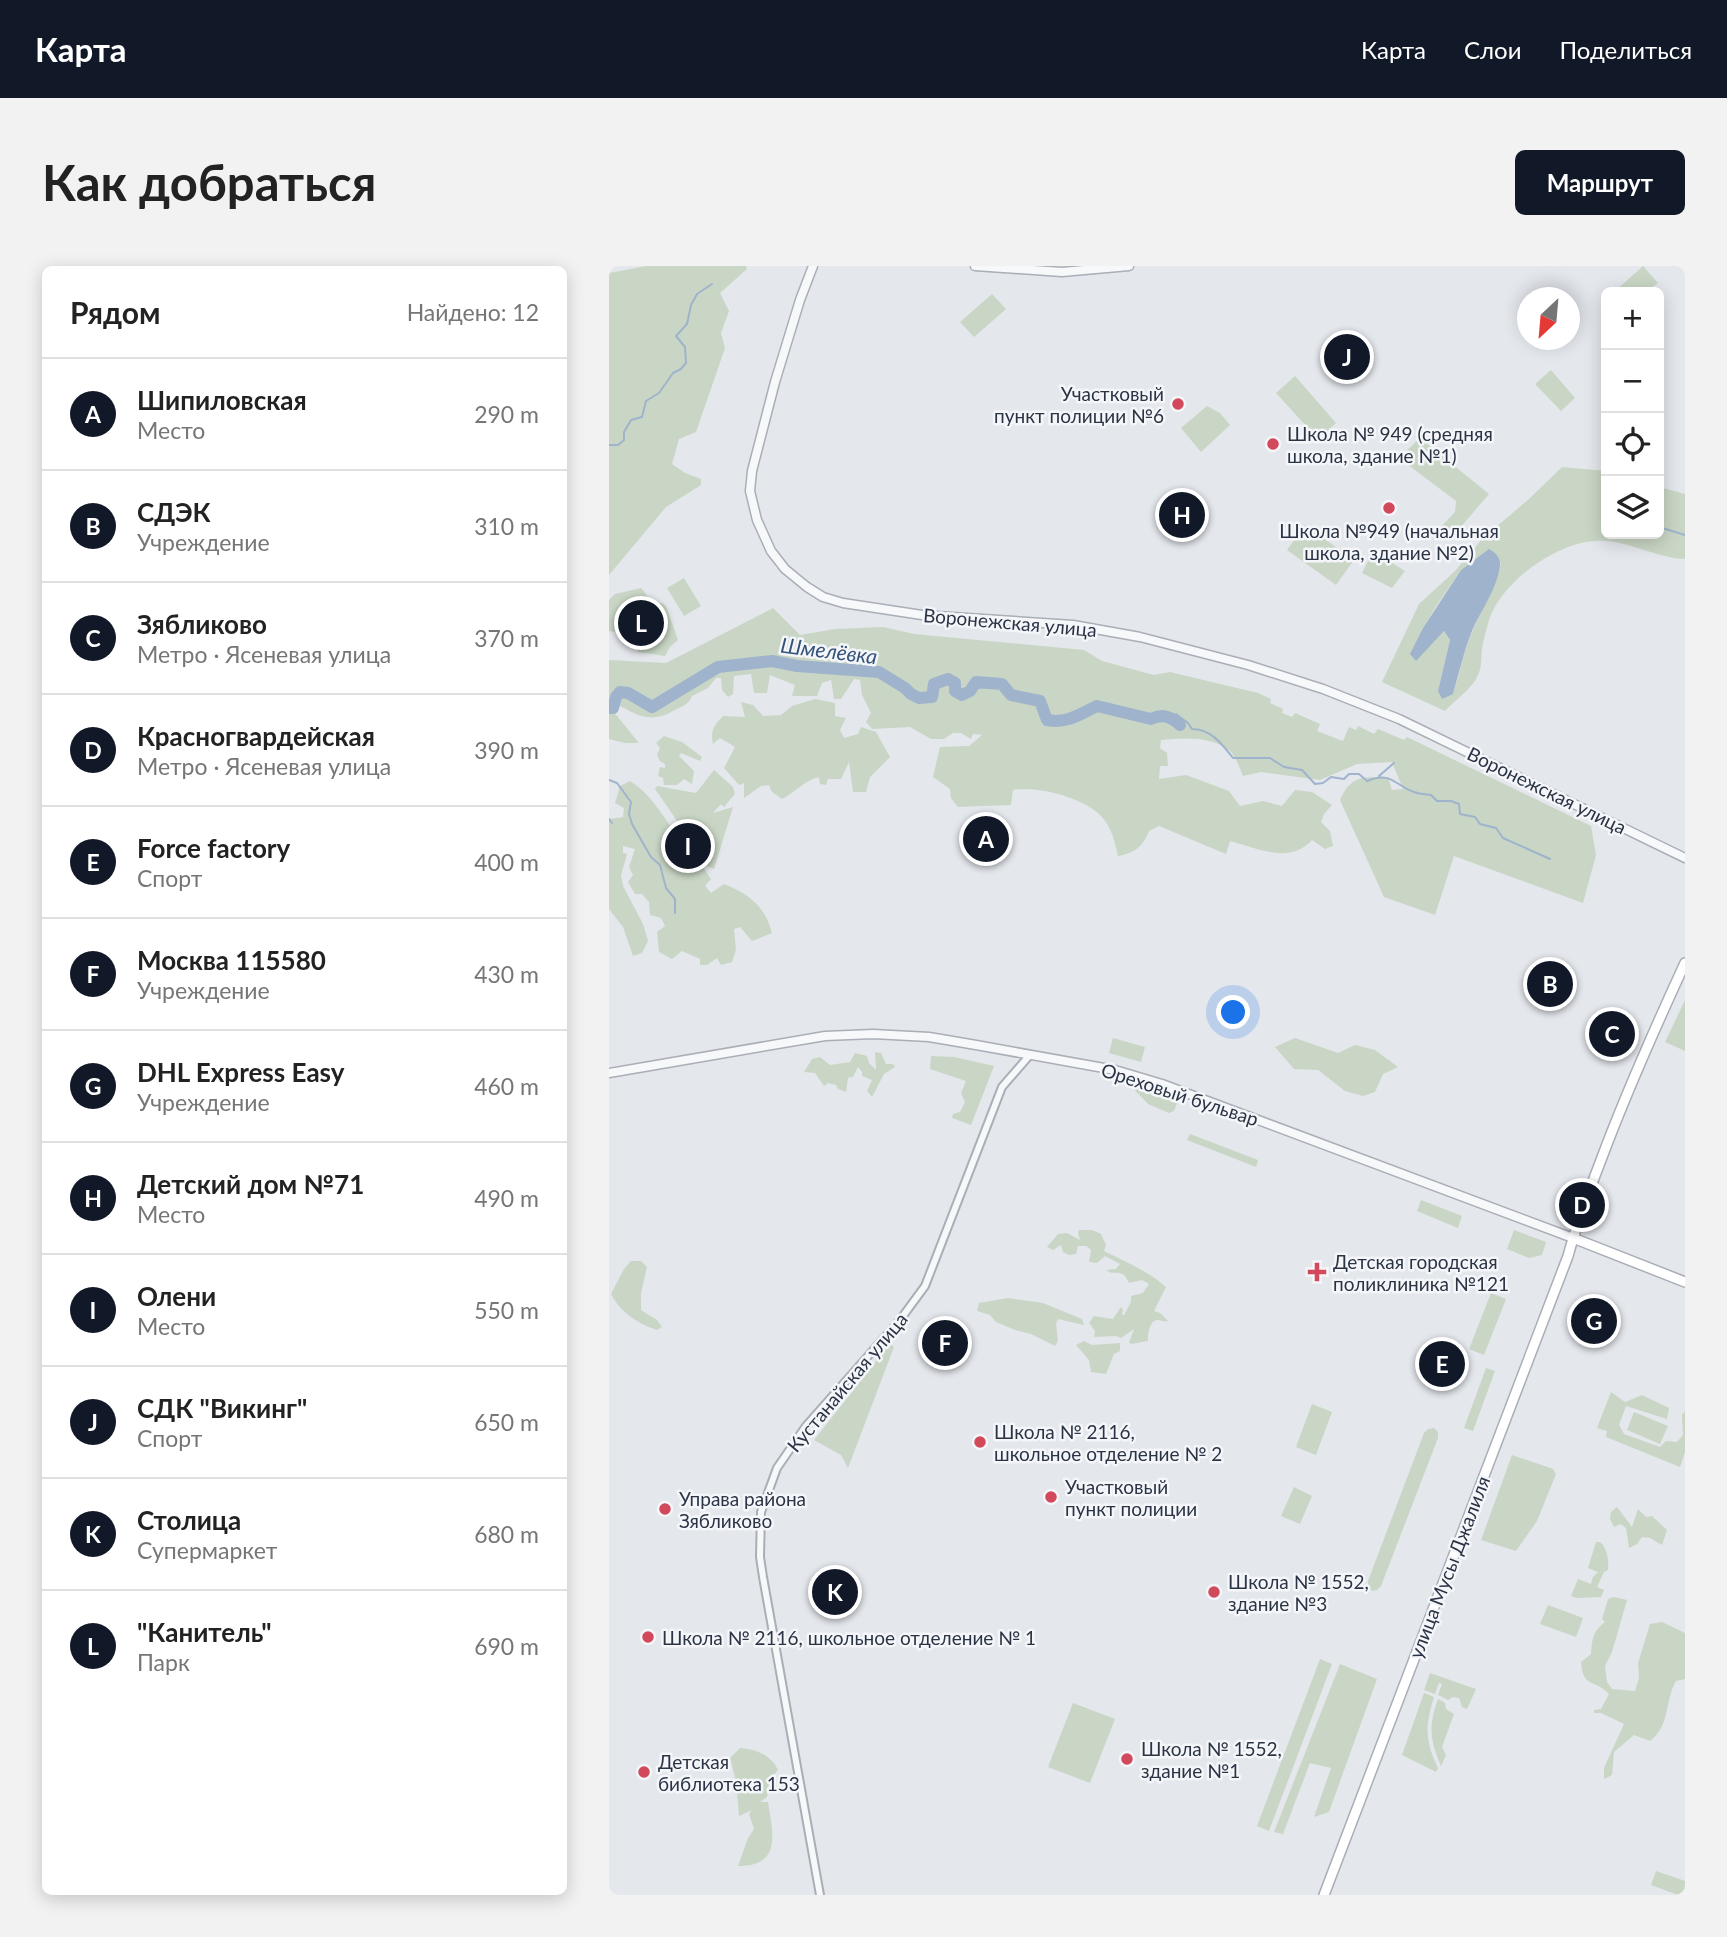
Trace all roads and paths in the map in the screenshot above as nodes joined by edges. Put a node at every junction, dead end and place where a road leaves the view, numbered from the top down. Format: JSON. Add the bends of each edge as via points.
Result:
{"nodes":[{"id":1,"x":975,"y":266,"type":"edge"},
{"id":2,"x":1129,"y":266,"type":"edge"},
{"id":3,"x":812,"y":268,"type":"edge"},
{"id":4,"x":1685,"y":858,"type":"edge"},
{"id":5,"x":1685,"y":963,"type":"edge"},
{"id":6,"x":1029,"y":1056,"type":"junction"},
{"id":7,"x":609,"y":1073,"type":"edge"},
{"id":8,"x":1573,"y":1238,"type":"junction"},
{"id":9,"x":1685,"y":1282,"type":"edge"},
{"id":10,"x":820,"y":1895,"type":"edge"},
{"id":11,"x":1324,"y":1895,"type":"edge"}],
"edges":[{"from":1,"to":2,"type":"street","via":[[1062,272]]},
{"from":3,"to":4,"type":"street","name":"Воронежская улица","via":[[775,382],[750,491],[771,551],[807,587],[823,597],[883,610],[1073,625],[1140,637],[1285,676],[1399,719]]},
{"from":5,"to":8,"type":"main road","name":"улица Мусы Джалиля","via":[[1645,1049]]},
{"from":6,"to":7,"type":"street","name":"Ореховый бульвар","via":[[929,1037],[835,1035]]},
{"from":6,"to":8,"type":"street","name":"Ореховый бульвар","via":[[1115,1070],[1186,1091]]},
{"from":6,"to":10,"type":"street","name":"Кустанайская улица","via":[[1002,1087],[925,1286],[792,1444],[777,1468],[761,1512],[762,1577]]},
{"from":8,"to":9,"type":"main road","name":"Ореховый бульвар"},
{"from":8,"to":11,"type":"main road","name":"улица Мусы Джалиля"}]}
